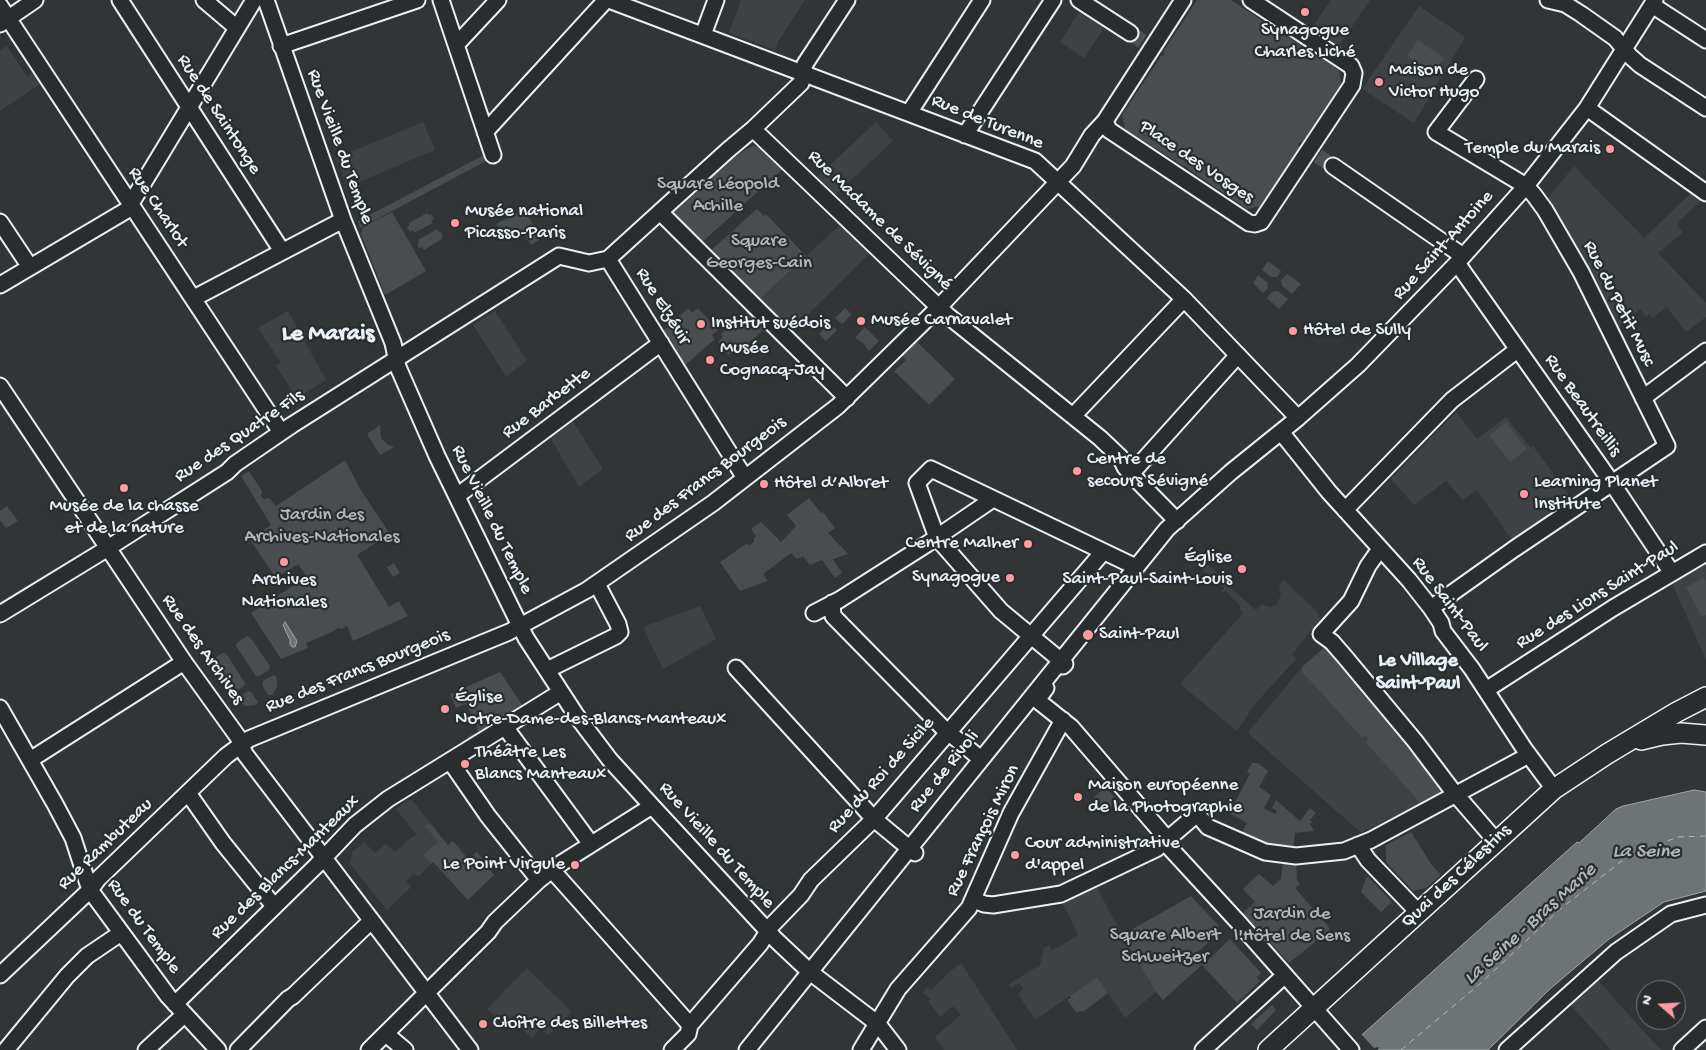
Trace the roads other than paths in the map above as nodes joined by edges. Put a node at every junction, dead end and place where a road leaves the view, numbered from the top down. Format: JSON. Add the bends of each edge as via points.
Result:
{"nodes":[{"id":1,"x":35,"y":0,"type":"edge"},
{"id":2,"x":120,"y":0,"type":"edge"},
{"id":3,"x":204,"y":0,"type":"edge"},
{"id":4,"x":254,"y":0,"type":"edge"},
{"id":5,"x":266,"y":0,"type":"edge"},
{"id":6,"x":417,"y":0,"type":"edge"},
{"id":7,"x":441,"y":0,"type":"edge"},
{"id":8,"x":498,"y":0,"type":"edge"},
{"id":9,"x":608,"y":0,"type":"edge"},
{"id":10,"x":716,"y":0,"type":"edge"},
{"id":11,"x":847,"y":0,"type":"edge"},
{"id":12,"x":982,"y":0,"type":"edge"},
{"id":13,"x":1053,"y":0,"type":"edge"},
{"id":14,"x":1079,"y":0,"type":"edge"},
{"id":15,"x":1183,"y":0,"type":"edge"},
{"id":16,"x":1251,"y":0,"type":"edge"},
{"id":17,"x":1548,"y":0,"type":"edge"},
{"id":18,"x":1566,"y":2,"type":"edge"},
{"id":19,"x":1653,"y":2,"type":"edge"},
{"id":20,"x":3,"y":16,"type":"edge"},
{"id":21,"x":237,"y":28,"type":"junction"},
{"id":22,"x":1130,"y":33,"type":"tunnel mouth"},
{"id":23,"x":703,"y":36,"type":"junction"},
{"id":24,"x":1706,"y":40,"type":"edge"},
{"id":25,"x":456,"y":45,"type":"junction"},
{"id":26,"x":282,"y":46,"type":"junction"},
{"id":27,"x":1624,"y":49,"type":"junction"},
{"id":28,"x":803,"y":73,"type":"junction"},
{"id":29,"x":1476,"y":79,"type":"dead end"},
{"id":30,"x":189,"y":107,"type":"junction"},
{"id":31,"x":1587,"y":108,"type":"junction"},
{"id":32,"x":1706,"y":108,"type":"edge"},
{"id":33,"x":909,"y":113,"type":"junction"},
{"id":34,"x":1105,"y":122,"type":"junction"},
{"id":35,"x":753,"y":129,"type":"junction"},
{"id":36,"x":485,"y":132,"type":"junction"},
{"id":37,"x":965,"y":135,"type":"junction"},
{"id":38,"x":493,"y":155,"type":"dead end"},
{"id":39,"x":1333,"y":166,"type":"tunnel mouth"},
{"id":40,"x":1057,"y":182,"type":"junction"},
{"id":41,"x":1526,"y":186,"type":"junction"},
{"id":42,"x":1706,"y":192,"type":"edge"},
{"id":43,"x":131,"y":205,"type":"junction"},
{"id":44,"x":660,"y":212,"type":"junction"},
{"id":45,"x":343,"y":220,"type":"junction"},
{"id":46,"x":0,"y":222,"type":"edge"},
{"id":47,"x":282,"y":251,"type":"junction"},
{"id":48,"x":608,"y":259,"type":"junction"},
{"id":49,"x":1460,"y":260,"type":"junction"},
{"id":50,"x":30,"y":267,"type":"junction"},
{"id":51,"x":0,"y":284,"type":"edge"},
{"id":52,"x":194,"y":298,"type":"junction"},
{"id":53,"x":1184,"y":299,"type":"junction"},
{"id":54,"x":940,"y":307,"type":"junction"},
{"id":55,"x":661,"y":343,"type":"junction"},
{"id":56,"x":1517,"y":350,"type":"junction"},
{"id":57,"x":1706,"y":351,"type":"edge"},
{"id":58,"x":1238,"y":355,"type":"junction"},
{"id":59,"x":396,"y":359,"type":"junction"},
{"id":60,"x":0,"y":386,"type":"edge"},
{"id":61,"x":847,"y":398,"type":"junction"},
{"id":62,"x":1644,"y":398,"type":"junction"},
{"id":63,"x":1073,"y":416,"type":"junction"},
{"id":64,"x":1298,"y":418,"type":"junction"},
{"id":65,"x":281,"y":432,"type":"junction"},
{"id":66,"x":1281,"y":432,"type":"junction"},
{"id":67,"x":1131,"y":474,"type":"junction"},
{"id":68,"x":746,"y":478,"type":"junction"},
{"id":69,"x":1612,"y":483,"type":"junction"},
{"id":70,"x":457,"y":496,"type":"junction"},
{"id":71,"x":993,"y":500,"type":"junction"},
{"id":72,"x":1345,"y":510,"type":"junction"},
{"id":73,"x":1177,"y":521,"type":"junction"},
{"id":74,"x":936,"y":538,"type":"junction"},
{"id":75,"x":108,"y":548,"type":"junction"},
{"id":76,"x":1380,"y":549,"type":"junction"},
{"id":77,"x":1103,"y":552,"type":"junction"},
{"id":78,"x":1706,"y":553,"type":"edge"},
{"id":79,"x":1136,"y":568,"type":"junction"},
{"id":80,"x":1672,"y":573,"type":"junction"},
{"id":81,"x":597,"y":584,"type":"junction"},
{"id":82,"x":832,"y":603,"type":"junction"},
{"id":83,"x":1431,"y":608,"type":"junction"},
{"id":84,"x":814,"y":613,"type":"dead end"},
{"id":85,"x":0,"y":614,"type":"edge"},
{"id":86,"x":521,"y":627,"type":"junction"},
{"id":87,"x":1031,"y":637,"type":"junction"},
{"id":88,"x":184,"y":662,"type":"junction"},
{"id":89,"x":1063,"y":663,"type":"junction"},
{"id":90,"x":736,"y":668,"type":"dead end"},
{"id":91,"x":547,"y":670,"type":"junction"},
{"id":92,"x":1486,"y":690,"type":"junction"},
{"id":93,"x":561,"y":692,"type":"junction"},
{"id":94,"x":1698,"y":701,"type":"edge"},
{"id":95,"x":0,"y":708,"type":"edge"},
{"id":96,"x":1063,"y":720,"type":"junction"},
{"id":97,"x":504,"y":727,"type":"junction"},
{"id":98,"x":948,"y":732,"type":"junction"},
{"id":99,"x":1702,"y":735,"type":"edge"},
{"id":100,"x":241,"y":744,"type":"junction"},
{"id":101,"x":1607,"y":754,"type":"junction"},
{"id":102,"x":1530,"y":755,"type":"junction"},
{"id":103,"x":981,"y":759,"type":"junction"},
{"id":104,"x":30,"y":760,"type":"junction"},
{"id":105,"x":450,"y":761,"type":"junction"},
{"id":106,"x":1554,"y":789,"type":"junction"},
{"id":107,"x":188,"y":793,"type":"junction"},
{"id":108,"x":1457,"y":794,"type":"junction"},
{"id":109,"x":652,"y":806,"type":"junction"},
{"id":110,"x":874,"y":819,"type":"junction"},
{"id":111,"x":1165,"y":841,"type":"junction"},
{"id":112,"x":1496,"y":841,"type":"junction"},
{"id":113,"x":591,"y":844,"type":"junction"},
{"id":114,"x":1358,"y":845,"type":"junction"},
{"id":115,"x":912,"y":851,"type":"junction"},
{"id":116,"x":324,"y":858,"type":"junction"},
{"id":117,"x":552,"y":870,"type":"junction"},
{"id":118,"x":539,"y":880,"type":"junction"},
{"id":119,"x":90,"y":890,"type":"junction"},
{"id":120,"x":974,"y":900,"type":"junction"},
{"id":121,"x":1706,"y":905,"type":"edge"},
{"id":122,"x":274,"y":906,"type":"junction"},
{"id":123,"x":1419,"y":913,"type":"junction"},
{"id":124,"x":371,"y":921,"type":"junction"},
{"id":125,"x":121,"y":933,"type":"junction"},
{"id":126,"x":768,"y":933,"type":"junction"},
{"id":127,"x":813,"y":974,"type":"junction"},
{"id":128,"x":0,"y":975,"type":"edge"},
{"id":129,"x":1284,"y":975,"type":"junction"},
{"id":130,"x":427,"y":993,"type":"junction"},
{"id":131,"x":1313,"y":1008,"type":"junction"},
{"id":132,"x":179,"y":1010,"type":"junction"},
{"id":133,"x":878,"y":1024,"type":"junction"},
{"id":134,"x":690,"y":1025,"type":"junction"},
{"id":135,"x":1706,"y":1028,"type":"edge"},
{"id":136,"x":386,"y":1034,"type":"junction"},
{"id":137,"x":6,"y":1050,"type":"edge"},
{"id":138,"x":146,"y":1050,"type":"edge"},
{"id":139,"x":218,"y":1050,"type":"edge"},
{"id":140,"x":238,"y":1050,"type":"edge"},
{"id":141,"x":369,"y":1050,"type":"edge"},
{"id":142,"x":405,"y":1050,"type":"edge"},
{"id":143,"x":469,"y":1050,"type":"edge"},
{"id":144,"x":672,"y":1050,"type":"edge"},
{"id":145,"x":747,"y":1050,"type":"edge"},
{"id":146,"x":861,"y":1050,"type":"edge"},
{"id":147,"x":898,"y":1050,"type":"edge"},
{"id":148,"x":1203,"y":1050,"type":"edge"},
{"id":149,"x":1268,"y":1050,"type":"edge"},
{"id":150,"x":1350,"y":1050,"type":"edge"},
{"id":151,"x":1507,"y":1050,"type":"edge"},
{"id":152,"x":1682,"y":1050,"type":"edge"}],
"edges":[{"from":1,"to":20,"type":"street"},
{"from":2,"to":30,"type":"street","name":"Rue de Saintonge"},
{"from":3,"to":21,"type":"street"},
{"from":4,"to":21,"type":"street"},
{"from":5,"to":26,"type":"street","name":"Rue Vieille du Temple"},
{"from":6,"to":26,"type":"street"},
{"from":7,"to":25,"type":"street"},
{"from":8,"to":25,"type":"street"},
{"from":9,"to":23,"type":"street","name":"Rue de Turenne"},
{"from":9,"to":36,"type":"street"},
{"from":10,"to":23,"type":"street"},
{"from":11,"to":28,"type":"street","via":[[805,64]]},
{"from":12,"to":33,"type":"street"},
{"from":13,"to":37,"type":"street"},
{"from":14,"to":22,"type":"street"},
{"from":15,"to":34,"type":"street","via":[[1149,45]]},
{"from":16,"to":34,"type":"street","name":"Place des Vosges","via":[[1354,70],[1352,85],[1314,153],[1263,219],[1252,224],[1109,130]]},
{"from":17,"to":18,"type":"street"},
{"from":18,"to":27,"type":"street","via":[[1615,38]]},
{"from":19,"to":24,"type":"street"},
{"from":19,"to":27,"type":"street","name":"Rue Saint-Antoine"},
{"from":20,"to":43,"type":"street","name":"Rue Charlot"},
{"from":21,"to":30,"type":"street"},
{"from":23,"to":28,"type":"street","name":"Rue de Turenne"},
{"from":25,"to":36,"type":"street"},
{"from":26,"to":45,"type":"street","name":"Rue Vieille du Temple"},
{"from":27,"to":31,"type":"street","name":"Rue Saint-Antoine"},
{"from":27,"to":32,"type":"street","via":[[1640,65]]},
{"from":28,"to":33,"type":"street","name":"Rue de Turenne"},
{"from":28,"to":35,"type":"street","via":[[801,83]]},
{"from":29,"to":41,"type":"street","via":[[1436,132]]},
{"from":30,"to":43,"type":"street"},
{"from":30,"to":47,"type":"street","name":"Rue de Saintonge"},
{"from":31,"to":41,"type":"street","name":"Rue Saint-Antoine"},
{"from":31,"to":42,"type":"street"},
{"from":33,"to":37,"type":"street","name":"Rue de Turenne"},
{"from":34,"to":40,"type":"street","name":"Rue des Francs Bourgeois"},
{"from":35,"to":44,"type":"street"},
{"from":35,"to":54,"type":"street","name":"Rue Madame de Sévigné"},
{"from":36,"to":38,"type":"street"},
{"from":37,"to":40,"type":"street","name":"Rue de Turenne","via":[[1035,161]]},
{"from":39,"to":49,"type":"street"},
{"from":40,"to":53,"type":"street","name":"Rue de Turenne"},
{"from":40,"to":54,"type":"street","name":"Rue des Francs Bourgeois"},
{"from":41,"to":49,"type":"street","name":"Rue Saint-Antoine"},
{"from":41,"to":62,"type":"street","name":"Rue du Petit Musc","via":[[1545,210],[1581,272]]},
{"from":43,"to":50,"type":"street"},
{"from":43,"to":52,"type":"street","name":"Rue Charlot"},
{"from":44,"to":48,"type":"street"},
{"from":44,"to":61,"type":"street"},
{"from":45,"to":47,"type":"street"},
{"from":45,"to":59,"type":"street","name":"Rue Vieille du Temple","via":[[393,343]]},
{"from":46,"to":50,"type":"street"},
{"from":47,"to":52,"type":"street"},
{"from":48,"to":55,"type":"street","name":"Rue Elzévir"},
{"from":48,"to":59,"type":"street","name":"Rue des Quatre Fils","via":[[595,263],[559,256]]},
{"from":49,"to":56,"type":"street","name":"Rue Beautreillis"},
{"from":49,"to":64,"type":"street","name":"Rue Saint-Antoine","via":[[1358,365]]},
{"from":50,"to":51,"type":"street"},
{"from":52,"to":65,"type":"street","name":"Rue Charlot"},
{"from":53,"to":58,"type":"street","name":"Rue de Turenne"},
{"from":53,"to":63,"type":"street"},
{"from":54,"to":61,"type":"street","name":"Rue des Francs Bourgeois"},
{"from":54,"to":63,"type":"street","name":"Rue Madame de Sévigné"},
{"from":55,"to":68,"type":"street","name":"Rue Elzévir"},
{"from":55,"to":70,"type":"street","name":"Rue Barbette"},
{"from":56,"to":69,"type":"street","name":"Rue Beautreillis"},
{"from":56,"to":72,"type":"street","via":[[1452,400]]},
{"from":57,"to":62,"type":"street"},
{"from":58,"to":64,"type":"street","name":"Rue de Turenne"},
{"from":58,"to":67,"type":"street"},
{"from":59,"to":65,"type":"street","name":"Rue des Quatre Fils"},
{"from":59,"to":70,"type":"street","name":"Rue Vieille du Temple"},
{"from":60,"to":75,"type":"street","name":"Rue des Archives"},
{"from":61,"to":68,"type":"street","name":"Rue des Francs Bourgeois"},
{"from":62,"to":69,"type":"street","name":"Rue du Petit Musc","via":[[1667,446]]},
{"from":63,"to":67,"type":"street","name":"Rue Madame de Sévigné","via":[[1117,453]]},
{"from":64,"to":66,"type":"street","name":"Rue Saint-Antoine"},
{"from":65,"to":75,"type":"street","name":"Rue des Quatre Fils","via":[[227,472]]},
{"from":66,"to":72,"type":"street","name":"Rue Saint-Paul"},
{"from":66,"to":73,"type":"street","name":"Rue Saint-Antoine","via":[[1214,486]]},
{"from":67,"to":73,"type":"street","name":"Rue Madame de Sévigné"},
{"from":68,"to":81,"type":"street","name":"Rue des Francs Bourgeois"},
{"from":69,"to":80,"type":"street","name":"Rue Beautreillis"},
{"from":69,"to":83,"type":"street"},
{"from":70,"to":86,"type":"street","name":"Rue Vieille du Temple"},
{"from":71,"to":74,"type":"street"},
{"from":71,"to":74,"type":"street","via":[[931,469],[917,483]]},
{"from":71,"to":77,"type":"street"},
{"from":72,"to":76,"type":"street","name":"Rue Saint-Paul"},
{"from":73,"to":79,"type":"street","name":"Rue de Rivoli","via":[[1166,529]]},
{"from":74,"to":82,"type":"street"},
{"from":74,"to":87,"type":"street","via":[[1001,611]]},
{"from":75,"to":85,"type":"street","name":"Rue des Quatre Fils"},
{"from":75,"to":88,"type":"street","name":"Rue des Archives"},
{"from":76,"to":83,"type":"street","name":"Rue Saint-Paul"},
{"from":76,"to":108,"type":"street","via":[[1351,601],[1321,634],[1345,656]]},
{"from":77,"to":79,"type":"street"},
{"from":77,"to":87,"type":"street","name":"Rue du Roi de Sicile"},
{"from":78,"to":80,"type":"street","name":"Rue des Lions Saint-Paul"},
{"from":79,"to":89,"type":"street","name":"Rue de Rivoli"},
{"from":80,"to":92,"type":"street","name":"Rue des Lions Saint-Paul"},
{"from":81,"to":86,"type":"street","name":"Rue des Francs Bourgeois"},
{"from":81,"to":91,"type":"street","via":[[620,632]]},
{"from":82,"to":84,"type":"street"},
{"from":82,"to":98,"type":"street","via":[[833,616]]},
{"from":83,"to":92,"type":"street","name":"Rue Saint-Paul","via":[[1443,631]]},
{"from":86,"to":91,"type":"street","name":"Rue Vieille du Temple"},
{"from":86,"to":100,"type":"street","name":"Rue des Francs Bourgeois"},
{"from":87,"to":89,"type":"street"},
{"from":87,"to":98,"type":"street","name":"Rue du Roi de Sicile"},
{"from":88,"to":100,"type":"street","name":"Rue des Archives"},
{"from":88,"to":104,"type":"street"},
{"from":89,"to":96,"type":"street","name":"Rue de Rivoli","via":[[1037,700]]},
{"from":89,"to":103,"type":"street","name":"Rue de Rivoli"},
{"from":90,"to":110,"type":"street"},
{"from":91,"to":93,"type":"street","name":"Rue Vieille du Temple"},
{"from":92,"to":102,"type":"street","name":"Rue Saint-Paul"},
{"from":93,"to":97,"type":"street","name":"Rue des Blancs-Manteaux"},
{"from":93,"to":109,"type":"street","name":"Rue Vieille du Temple","via":[[604,752]]},
{"from":94,"to":99,"type":"main road"},
{"from":94,"to":101,"type":"main road","name":"Quai des Célestins"},
{"from":95,"to":104,"type":"street","name":"Rue du Temple"},
{"from":96,"to":111,"type":"street","via":[[1162,833]]},
{"from":96,"to":120,"type":"street","name":"Rue François Miron","via":[[1011,813]]},
{"from":97,"to":105,"type":"street","name":"Rue des Blancs-Manteaux"},
{"from":97,"to":113,"type":"street"},
{"from":98,"to":103,"type":"street"},
{"from":98,"to":110,"type":"street","name":"Rue du Roi de Sicile"},
{"from":99,"to":101,"type":"main road","name":"Quai des Célestins","via":[[1656,736]]},
{"from":100,"to":107,"type":"street","name":"Rue Rambuteau"},
{"from":100,"to":116,"type":"street","name":"Rue des Archives","via":[[245,754]]},
{"from":101,"to":106,"type":"main road","name":"Quai des Célestins"},
{"from":102,"to":106,"type":"street","name":"Rue Saint-Paul"},
{"from":102,"to":108,"type":"street"},
{"from":103,"to":115,"type":"street","name":"Rue de Rivoli"},
{"from":104,"to":119,"type":"street","name":"Rue du Temple","via":[[73,838]]},
{"from":105,"to":116,"type":"street","name":"Rue des Blancs-Manteaux","via":[[388,799],[355,825]]},
{"from":105,"to":118,"type":"street","via":[[488,816]]},
{"from":106,"to":112,"type":"main road","name":"Quai des Célestins"},
{"from":107,"to":119,"type":"street","name":"Rue Rambuteau"},
{"from":107,"to":122,"type":"street"},
{"from":108,"to":112,"type":"street"},
{"from":108,"to":114,"type":"street"},
{"from":109,"to":113,"type":"street"},
{"from":109,"to":126,"type":"street","name":"Rue Vieille du Temple"},
{"from":110,"to":115,"type":"street"},
{"from":110,"to":126,"type":"street","name":"Rue du Roi de Sicile","via":[[811,880]]},
{"from":111,"to":114,"type":"street","via":[[1197,814],[1208,827],[1265,852],[1296,856],[1344,852]]},
{"from":111,"to":120,"type":"street","via":[[1156,849],[1061,894],[992,905]]},
{"from":111,"to":129,"type":"street"},
{"from":112,"to":123,"type":"main road","name":"Quai des Célestins"},
{"from":113,"to":117,"type":"street"},
{"from":114,"to":123,"type":"street","via":[[1368,860]]},
{"from":115,"to":127,"type":"street","name":"Rue de Rivoli"},
{"from":116,"to":122,"type":"street","name":"Rue des Blancs-Manteaux"},
{"from":116,"to":124,"type":"street","name":"Rue des Archives"},
{"from":117,"to":118,"type":"street"},
{"from":117,"to":134,"type":"street"},
{"from":118,"to":130,"type":"street"},
{"from":119,"to":125,"type":"street","name":"Rue du Temple"},
{"from":119,"to":128,"type":"street","name":"Rue Rambuteau"},
{"from":120,"to":133,"type":"street","name":"Rue François Miron","via":[[952,930],[910,973]]},
{"from":121,"to":151,"type":"street","via":[[1670,914],[1616,952]]},
{"from":122,"to":132,"type":"street","name":"Rue des Blancs-Manteaux"},
{"from":123,"to":131,"type":"main road","name":"Quai des Célestins"},
{"from":124,"to":130,"type":"street","name":"Rue des Archives"},
{"from":124,"to":140,"type":"street","via":[[288,998]]},
{"from":125,"to":132,"type":"street","name":"Rue du Temple"},
{"from":125,"to":137,"type":"street","via":[[87,956],[67,976]]},
{"from":126,"to":127,"type":"street","name":"Rue Vieille du Temple"},
{"from":126,"to":134,"type":"street","name":"Rue du Roi de Sicile"},
{"from":127,"to":133,"type":"street","name":"Rue Vieille du Temple"},
{"from":127,"to":145,"type":"street","name":"Rue de Rivoli"},
{"from":129,"to":131,"type":"street"},
{"from":129,"to":148,"type":"street"},
{"from":130,"to":136,"type":"street"},
{"from":130,"to":143,"type":"street","name":"Rue des Archives"},
{"from":131,"to":149,"type":"main road","name":"Quai des Célestins"},
{"from":131,"to":150,"type":"street"},
{"from":132,"to":138,"type":"street","name":"Rue des Blancs-Manteaux"},
{"from":132,"to":139,"type":"street","name":"Rue du Temple"},
{"from":133,"to":146,"type":"street","name":"Rue François Miron"},
{"from":133,"to":147,"type":"street","name":"Rue Vieille du Temple"},
{"from":134,"to":144,"type":"street","name":"Rue du Roi de Sicile","via":[[688,1034]]},
{"from":135,"to":152,"type":"street"},
{"from":136,"to":141,"type":"street"},
{"from":136,"to":142,"type":"street"}]}
